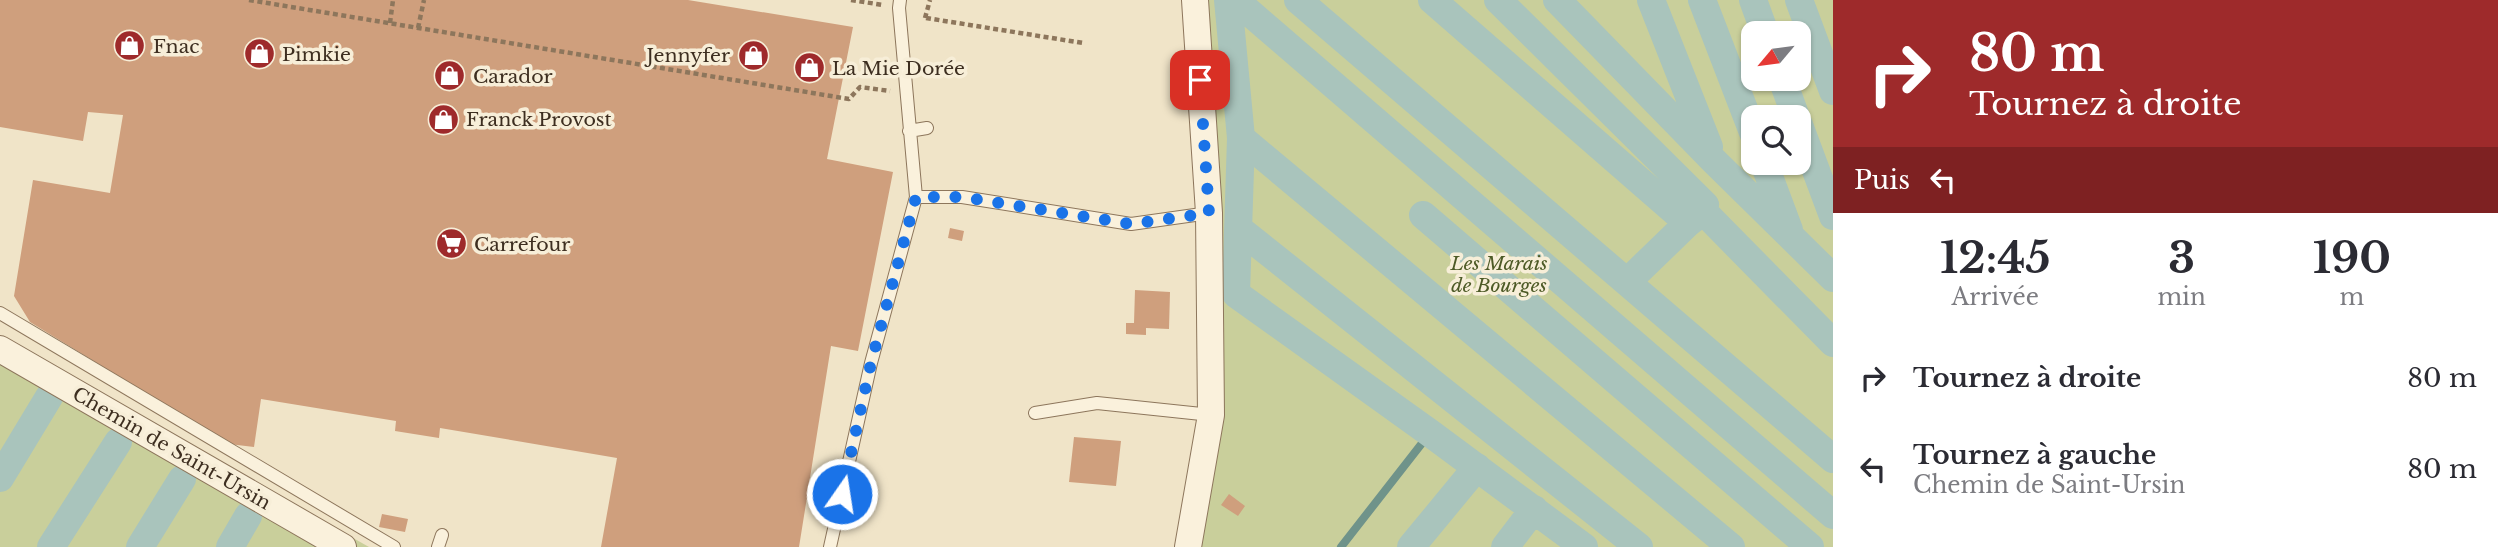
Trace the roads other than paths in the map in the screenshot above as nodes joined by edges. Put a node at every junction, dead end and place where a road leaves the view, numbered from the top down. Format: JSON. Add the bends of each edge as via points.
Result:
{"nodes":[{"id":1,"x":900,"y":0,"type":"edge"},
{"id":2,"x":1195,"y":0,"type":"edge"},
{"id":3,"x":927,"y":128,"type":"dead end"},
{"id":4,"x":909,"y":131,"type":"junction"},
{"id":5,"x":916,"y":197,"type":"junction"},
{"id":6,"x":1209,"y":213,"type":"junction"},
{"id":7,"x":0,"y":313,"type":"edge"},
{"id":8,"x":0,"y":349,"type":"edge"},
{"id":9,"x":1035,"y":413,"type":"dead end"},
{"id":10,"x":1211,"y":415,"type":"junction"},
{"id":11,"x":343,"y":547,"type":"edge"},
{"id":12,"x":394,"y":547,"type":"edge"},
{"id":13,"x":830,"y":547,"type":"edge"},
{"id":14,"x":1188,"y":547,"type":"edge"}],
"edges":[{"from":1,"to":4,"type":"lane"},
{"from":2,"to":6,"type":"street"},
{"from":3,"to":4,"type":"lane"},
{"from":4,"to":5,"type":"lane"},
{"from":5,"to":6,"type":"lane","via":[[962,197],[1131,224]]},
{"from":5,"to":13,"type":"lane","via":[[871,363]]},
{"from":6,"to":10,"type":"street"},
{"from":7,"to":12,"type":"lane"},
{"from":8,"to":11,"type":"street","name":"Chemin de Saint-Ursin"},
{"from":9,"to":10,"type":"lane","via":[[1097,403]]},
{"from":10,"to":14,"type":"street"}]}
